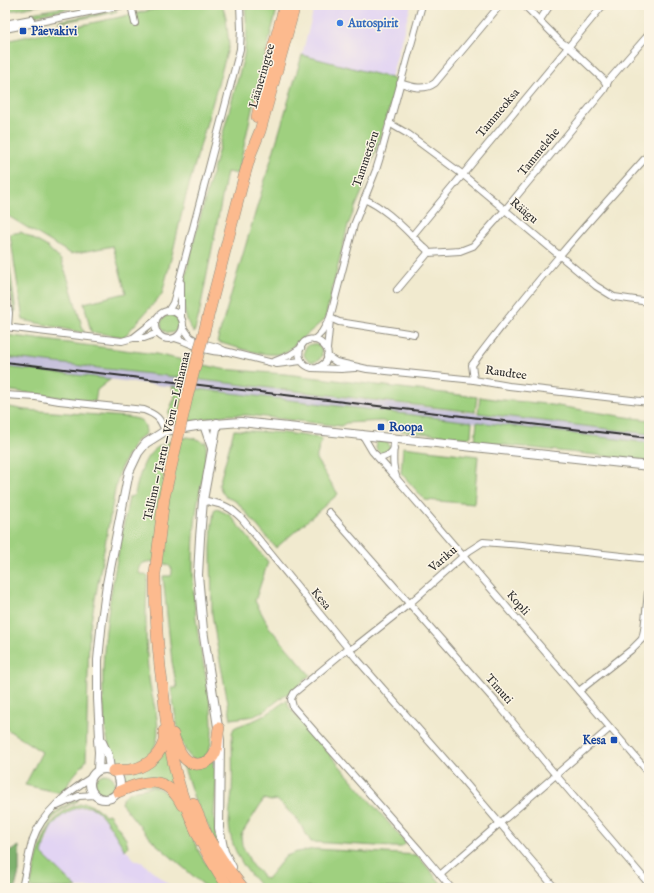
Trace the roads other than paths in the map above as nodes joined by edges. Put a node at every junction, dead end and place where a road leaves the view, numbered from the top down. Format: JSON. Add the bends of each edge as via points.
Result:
{"nodes":[{"id":1,"x":99,"y":5,"type":"edge"},
{"id":2,"x":123,"y":5,"type":"edge"},
{"id":3,"x":131,"y":5,"type":"edge"},
{"id":4,"x":240,"y":5,"type":"edge"},
{"id":5,"x":422,"y":5,"type":"edge"},
{"id":6,"x":500,"y":5,"type":"edge"},
{"id":7,"x":524,"y":5,"type":"edge"},
{"id":8,"x":550,"y":5,"type":"edge"},
{"id":9,"x":603,"y":5,"type":"edge"},
{"id":10,"x":289,"y":6,"type":"edge"},
{"id":11,"x":540,"y":20,"type":"junction"},
{"id":12,"x":135,"y":23,"type":"dead end"},
{"id":13,"x":5,"y":24,"type":"edge"},
{"id":14,"x":5,"y":29,"type":"edge"},
{"id":15,"x":649,"y":34,"type":"edge"},
{"id":16,"x":568,"y":47,"type":"junction"},
{"id":17,"x":400,"y":83,"type":"junction"},
{"id":18,"x":607,"y":85,"type":"junction"},
{"id":19,"x":389,"y":123,"type":"junction"},
{"id":20,"x":649,"y":154,"type":"edge"},
{"id":21,"x":462,"y":174,"type":"junction"},
{"id":22,"x":244,"y":177,"type":"joint"},
{"id":23,"x":364,"y":199,"type":"junction"},
{"id":24,"x":506,"y":210,"type":"junction"},
{"id":25,"x":412,"y":236,"type":"junction"},
{"id":26,"x":428,"y":253,"type":"junction"},
{"id":27,"x":560,"y":256,"type":"junction"},
{"id":28,"x":182,"y":268,"type":"junction"},
{"id":29,"x":5,"y":288,"type":"edge"},
{"id":30,"x":397,"y":290,"type":"dead end"},
{"id":31,"x":649,"y":302,"type":"edge"},
{"id":32,"x":168,"y":310,"type":"junction"},
{"id":33,"x":181,"y":316,"type":"junction"},
{"id":34,"x":330,"y":318,"type":"junction"},
{"id":35,"x":156,"y":320,"type":"junction"},
{"id":36,"x":6,"y":327,"type":"edge"},
{"id":37,"x":183,"y":327,"type":"junction"},
{"id":38,"x":158,"y":333,"type":"junction"},
{"id":39,"x":414,"y":334,"type":"dead end"},
{"id":40,"x":133,"y":338,"type":"junction"},
{"id":41,"x":175,"y":338,"type":"junction"},
{"id":42,"x":314,"y":340,"type":"junction"},
{"id":43,"x":301,"y":348,"type":"junction"},
{"id":44,"x":226,"y":351,"type":"junction"},
{"id":45,"x":327,"y":353,"type":"junction"},
{"id":46,"x":301,"y":361,"type":"junction"},
{"id":47,"x":273,"y":362,"type":"junction"},
{"id":48,"x":317,"y":368,"type":"junction"},
{"id":49,"x":359,"y":368,"type":"junction"},
{"id":50,"x":474,"y":380,"type":"junction"},
{"id":51,"x":5,"y":395,"type":"edge"},
{"id":52,"x":649,"y":402,"type":"edge"},
{"id":53,"x":217,"y":423,"type":"junction"},
{"id":54,"x":204,"y":425,"type":"junction"},
{"id":55,"x":165,"y":431,"type":"junction"},
{"id":56,"x":362,"y":434,"type":"junction"},
{"id":57,"x":394,"y":438,"type":"junction"},
{"id":58,"x":212,"y":448,"type":"junction"},
{"id":59,"x":394,"y":449,"type":"junction"},
{"id":60,"x":372,"y":451,"type":"junction"},
{"id":61,"x":649,"y":466,"type":"edge"},
{"id":62,"x":397,"y":479,"type":"junction"},
{"id":63,"x":203,"y":500,"type":"junction"},
{"id":64,"x":329,"y":512,"type":"dead end"},
{"id":65,"x":463,"y":556,"type":"junction"},
{"id":66,"x":649,"y":559,"type":"edge"},
{"id":67,"x":649,"y":583,"type":"edge"},
{"id":68,"x":409,"y":604,"type":"junction"},
{"id":69,"x":646,"y":632,"type":"edge"},
{"id":70,"x":349,"y":650,"type":"junction"},
{"id":71,"x":578,"y":691,"type":"junction"},
{"id":72,"x":165,"y":705,"type":"junction"},
{"id":73,"x":219,"y":728,"type":"junction"},
{"id":74,"x":610,"y":728,"type":"junction"},
{"id":75,"x":100,"y":738,"type":"junction"},
{"id":76,"x":98,"y":770,"type":"junction"},
{"id":77,"x":112,"y":770,"type":"junction"},
{"id":78,"x":649,"y":773,"type":"edge"},
{"id":79,"x":557,"y":775,"type":"junction"},
{"id":80,"x":92,"y":777,"type":"junction"},
{"id":81,"x":118,"y":792,"type":"junction"},
{"id":82,"x":95,"y":795,"type":"junction"},
{"id":83,"x":54,"y":807,"type":"junction"},
{"id":84,"x":499,"y":824,"type":"junction"},
{"id":85,"x":196,"y":832,"type":"junction"},
{"id":86,"x":440,"y":875,"type":"junction"},
{"id":87,"x":649,"y":884,"type":"edge"},
{"id":88,"x":22,"y":888,"type":"edge"},
{"id":89,"x":229,"y":888,"type":"edge"},
{"id":90,"x":244,"y":888,"type":"edge"},
{"id":91,"x":451,"y":888,"type":"edge"},
{"id":92,"x":554,"y":888,"type":"edge"}],
"edges":[{"from":1,"to":13,"type":"street"},
{"from":2,"to":14,"type":"street"},
{"from":3,"to":12,"type":"street"},
{"from":4,"to":28,"type":"street","via":[[240,49]]},
{"from":5,"to":17,"type":"street","name":"Tammetõru"},
{"from":6,"to":17,"type":"street","via":[[435,83],[421,88]]},
{"from":7,"to":11,"type":"street"},
{"from":8,"to":11,"type":"street"},
{"from":9,"to":16,"type":"street","name":"Tammeoksa"},
{"from":10,"to":22,"type":"highway","name":"Lääneringtee","via":[[265,78]]},
{"from":11,"to":16,"type":"street"},
{"from":15,"to":18,"type":"street","name":"Tammelehe"},
{"from":16,"to":18,"type":"street"},
{"from":16,"to":21,"type":"street","name":"Tammeoksa"},
{"from":17,"to":19,"type":"street","name":"Tammetõru"},
{"from":18,"to":24,"type":"street","name":"Tammelehe"},
{"from":19,"to":21,"type":"street","name":"Räägu"},
{"from":19,"to":23,"type":"street","name":"Tammetõru","via":[[376,170]]},
{"from":20,"to":27,"type":"street"},
{"from":21,"to":24,"type":"street","name":"Räägu"},
{"from":21,"to":25,"type":"street","name":"Tammeoksa"},
{"from":22,"to":72,"type":"highway","name":"Tallinn — Tartu — Võru — Luhamaa","bridge":true,"via":[[164,498],[155,574],[158,657]]},
{"from":23,"to":25,"type":"street","via":[[385,211]]},
{"from":23,"to":34,"type":"street","name":"Tammetõru","via":[[353,226]]},
{"from":24,"to":26,"type":"street","name":"Tammelehe","via":[[469,249]]},
{"from":24,"to":27,"type":"street","name":"Räägu"},
{"from":25,"to":26,"type":"street"},
{"from":26,"to":30,"type":"street"},
{"from":27,"to":31,"type":"street","name":"Räägu","via":[[614,298]]},
{"from":27,"to":50,"type":"street","via":[[472,365]]},
{"from":28,"to":32,"type":"street","via":[[173,303]]},
{"from":28,"to":33,"type":"street"},
{"from":29,"to":36,"type":"street","via":[[9,313]]},
{"from":32,"to":33,"type":"street"},
{"from":32,"to":35,"type":"street","via":[[160,314]]},
{"from":33,"to":37,"type":"street"},
{"from":34,"to":39,"type":"street","via":[[339,322]]},
{"from":34,"to":42,"type":"street","name":"Tammetõru"},
{"from":34,"to":45,"type":"street","name":"Tammetõru"},
{"from":35,"to":38,"type":"street"},
{"from":35,"to":40,"type":"street"},
{"from":36,"to":40,"type":"street","via":[[122,341]]},
{"from":37,"to":41,"type":"street","via":[[182,332]]},
{"from":37,"to":44,"type":"street","via":[[190,337],[198,342]]},
{"from":38,"to":40,"type":"street","via":[[144,338]]},
{"from":38,"to":41,"type":"street","via":[[166,338]]},
{"from":41,"to":44,"type":"street","via":[[196,347],[218,352]]},
{"from":42,"to":43,"type":"street","via":[[306,342]]},
{"from":42,"to":45,"type":"street","name":"Raudtee","via":[[322,343]]},
{"from":43,"to":46,"type":"street"},
{"from":43,"to":47,"type":"street"},
{"from":44,"to":47,"type":"street"},
{"from":45,"to":48,"type":"street","via":[[324,363]]},
{"from":45,"to":49,"type":"street","name":"Raudtee","via":[[336,362]]},
{"from":46,"to":47,"type":"street","via":[[277,364]]},
{"from":46,"to":48,"type":"street","name":"Raudtee","via":[[308,367]]},
{"from":48,"to":49,"type":"street","name":"Raudtee"},
{"from":49,"to":50,"type":"street","name":"Raudtee"},
{"from":50,"to":52,"type":"street","name":"Raudtee"},
{"from":51,"to":55,"type":"street","via":[[144,410],[161,420]]},
{"from":53,"to":54,"type":"street"},
{"from":53,"to":56,"type":"street","via":[[241,422]]},
{"from":53,"to":58,"type":"street"},
{"from":54,"to":55,"type":"street"},
{"from":54,"to":58,"type":"street"},
{"from":55,"to":75,"type":"street","via":[[146,443],[138,453],[129,472],[124,494],[102,620],[98,668]]},
{"from":56,"to":57,"type":"street"},
{"from":56,"to":60,"type":"street","name":"Kopli"},
{"from":57,"to":59,"type":"street"},
{"from":57,"to":61,"type":"street"},
{"from":58,"to":63,"type":"street"},
{"from":59,"to":60,"type":"street","via":[[390,454],[379,458]]},
{"from":59,"to":62,"type":"street","via":[[393,468]]},
{"from":60,"to":62,"type":"street","name":"Kopli"},
{"from":62,"to":65,"type":"street","name":"Kopli"},
{"from":63,"to":70,"type":"street","name":"Kesa","via":[[224,505],[243,520]]},
{"from":63,"to":73,"type":"street","via":[[198,575],[203,630]]},
{"from":64,"to":68,"type":"street","name":"Timuti"},
{"from":65,"to":66,"type":"street","name":"Variku","via":[[483,542]]},
{"from":65,"to":68,"type":"street","name":"Variku"},
{"from":65,"to":71,"type":"street","name":"Kopli"},
{"from":67,"to":69,"type":"street"},
{"from":68,"to":70,"type":"street","name":"Variku"},
{"from":68,"to":79,"type":"street","name":"Timuti"},
{"from":69,"to":71,"type":"street","via":[[631,650]]},
{"from":70,"to":84,"type":"street","name":"Kesa"},
{"from":70,"to":86,"type":"street","name":"Variku","via":[[294,693],[291,699],[293,707]]},
{"from":71,"to":74,"type":"street","name":"Kopli"},
{"from":72,"to":73,"type":"highway","via":[[175,740],[181,754],[189,762],[201,764],[211,759],[217,748]]},
{"from":72,"to":77,"type":"highway","via":[[164,743],[157,755],[138,768]]},
{"from":72,"to":85,"type":"highway","name":"Tallinn — Tartu — Võru — Luhamaa","via":[[173,763]]},
{"from":72,"to":90,"type":"highway","name":"Tallinn — Tartu — Võru — Luhamaa","via":[[178,763],[191,799],[208,838]]},
{"from":73,"to":90,"type":"street","via":[[219,828],[224,852]]},
{"from":74,"to":78,"type":"street","name":"Kopli"},
{"from":74,"to":79,"type":"street"},
{"from":75,"to":76,"type":"street"},
{"from":75,"to":77,"type":"street"},
{"from":76,"to":77,"type":"street"},
{"from":76,"to":80,"type":"street"},
{"from":77,"to":81,"type":"street","via":[[120,778]]},
{"from":79,"to":84,"type":"street"},
{"from":79,"to":87,"type":"street","name":"Timuti"},
{"from":80,"to":82,"type":"street","via":[[90,787]]},
{"from":80,"to":83,"type":"street"},
{"from":81,"to":82,"type":"street","via":[[106,799]]},
{"from":81,"to":85,"type":"highway","via":[[137,784],[160,782],[177,795]]},
{"from":82,"to":83,"type":"street","via":[[79,796]]},
{"from":83,"to":88,"type":"street","via":[[40,825],[34,838]]},
{"from":84,"to":86,"type":"street"},
{"from":84,"to":92,"type":"street","name":"Kesa"},
{"from":85,"to":89,"type":"highway","name":"Tallinn — Tartu — Võru — Luhamaa"},
{"from":86,"to":91,"type":"street"}]}
